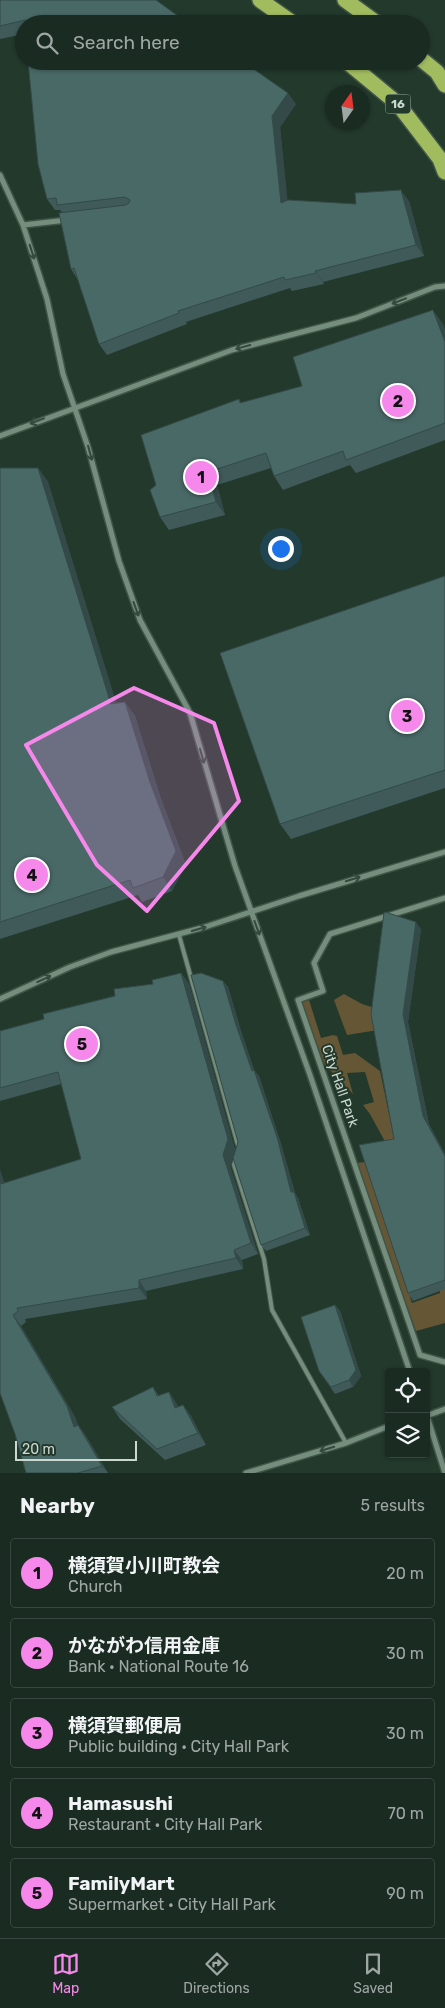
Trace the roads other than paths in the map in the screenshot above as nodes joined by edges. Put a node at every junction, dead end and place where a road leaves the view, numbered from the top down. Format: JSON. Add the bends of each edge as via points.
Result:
{"nodes":[{"id":1,"x":260,"y":0,"type":"edge"},
{"id":2,"x":346,"y":0,"type":"edge"},
{"id":3,"x":281,"y":15,"type":"edge"},
{"id":4,"x":366,"y":15,"type":"edge"},
{"id":5,"x":430,"y":66,"type":"edge"},
{"id":6,"x":357,"y":70,"type":"edge"},
{"id":7,"x":445,"y":85,"type":"edge"},
{"id":8,"x":445,"y":172,"type":"edge"},
{"id":9,"x":0,"y":175,"type":"edge"},
{"id":10,"x":78,"y":219,"type":"edge"},
{"id":11,"x":23,"y":225,"type":"junction"},
{"id":12,"x":445,"y":286,"type":"edge"},
{"id":13,"x":75,"y":407,"type":"junction"},
{"id":14,"x":0,"y":436,"type":"edge"},
{"id":15,"x":445,"y":852,"type":"edge"},
{"id":16,"x":445,"y":898,"type":"edge"},
{"id":17,"x":251,"y":913,"type":"junction"},
{"id":18,"x":179,"y":935,"type":"junction"},
{"id":19,"x":0,"y":999,"type":"edge"},
{"id":20,"x":445,"y":1362,"type":"edge"},
{"id":21,"x":409,"y":1368,"type":"edge"},
{"id":22,"x":445,"y":1410,"type":"edge"},
{"id":23,"x":430,"y":1414,"type":"edge"},
{"id":24,"x":430,"y":1425,"type":"edge"},
{"id":25,"x":385,"y":1428,"type":"edge"},
{"id":26,"x":346,"y":1443,"type":"junction"},
{"id":27,"x":246,"y":1473,"type":"edge"},
{"id":28,"x":445,"y":1473,"type":"edge"}],
"edges":[{"from":1,"to":3,"type":"highway"},
{"from":2,"to":4,"type":"highway"},
{"from":5,"to":7,"type":"highway"},
{"from":6,"to":8,"type":"highway","number":"16","via":[[398,104],[440,159]]},
{"from":9,"to":11,"type":"street"},
{"from":10,"to":11,"type":"street"},
{"from":11,"to":13,"type":"street","one_way":true,"via":[[47,299]]},
{"from":12,"to":13,"type":"street","one_way":true,"via":[[356,318],[232,350]]},
{"from":13,"to":14,"type":"street","one_way":true},
{"from":13,"to":17,"type":"street","one_way":true,"via":[[119,561],[140,620],[190,713]]},
{"from":17,"to":15,"type":"street","one_way":true},
{"from":16,"to":20,"type":"street","name":"City Hall Park","via":[[330,934],[314,963],[323,991],[298,1000],[420,1354]]},
{"from":18,"to":17,"type":"street","one_way":true},
{"from":17,"to":21,"type":"street","one_way":true,"via":[[310,1074]]},
{"from":19,"to":18,"type":"street","one_way":true,"via":[[111,952]]},
{"from":18,"to":26,"type":"lane","via":[[239,1150],[234,1165],[264,1259],[272,1310]]},
{"from":22,"to":23,"type":"street"},
{"from":24,"to":28,"type":"street"},
{"from":25,"to":26,"type":"street"},
{"from":26,"to":27,"type":"street","one_way":true}]}
